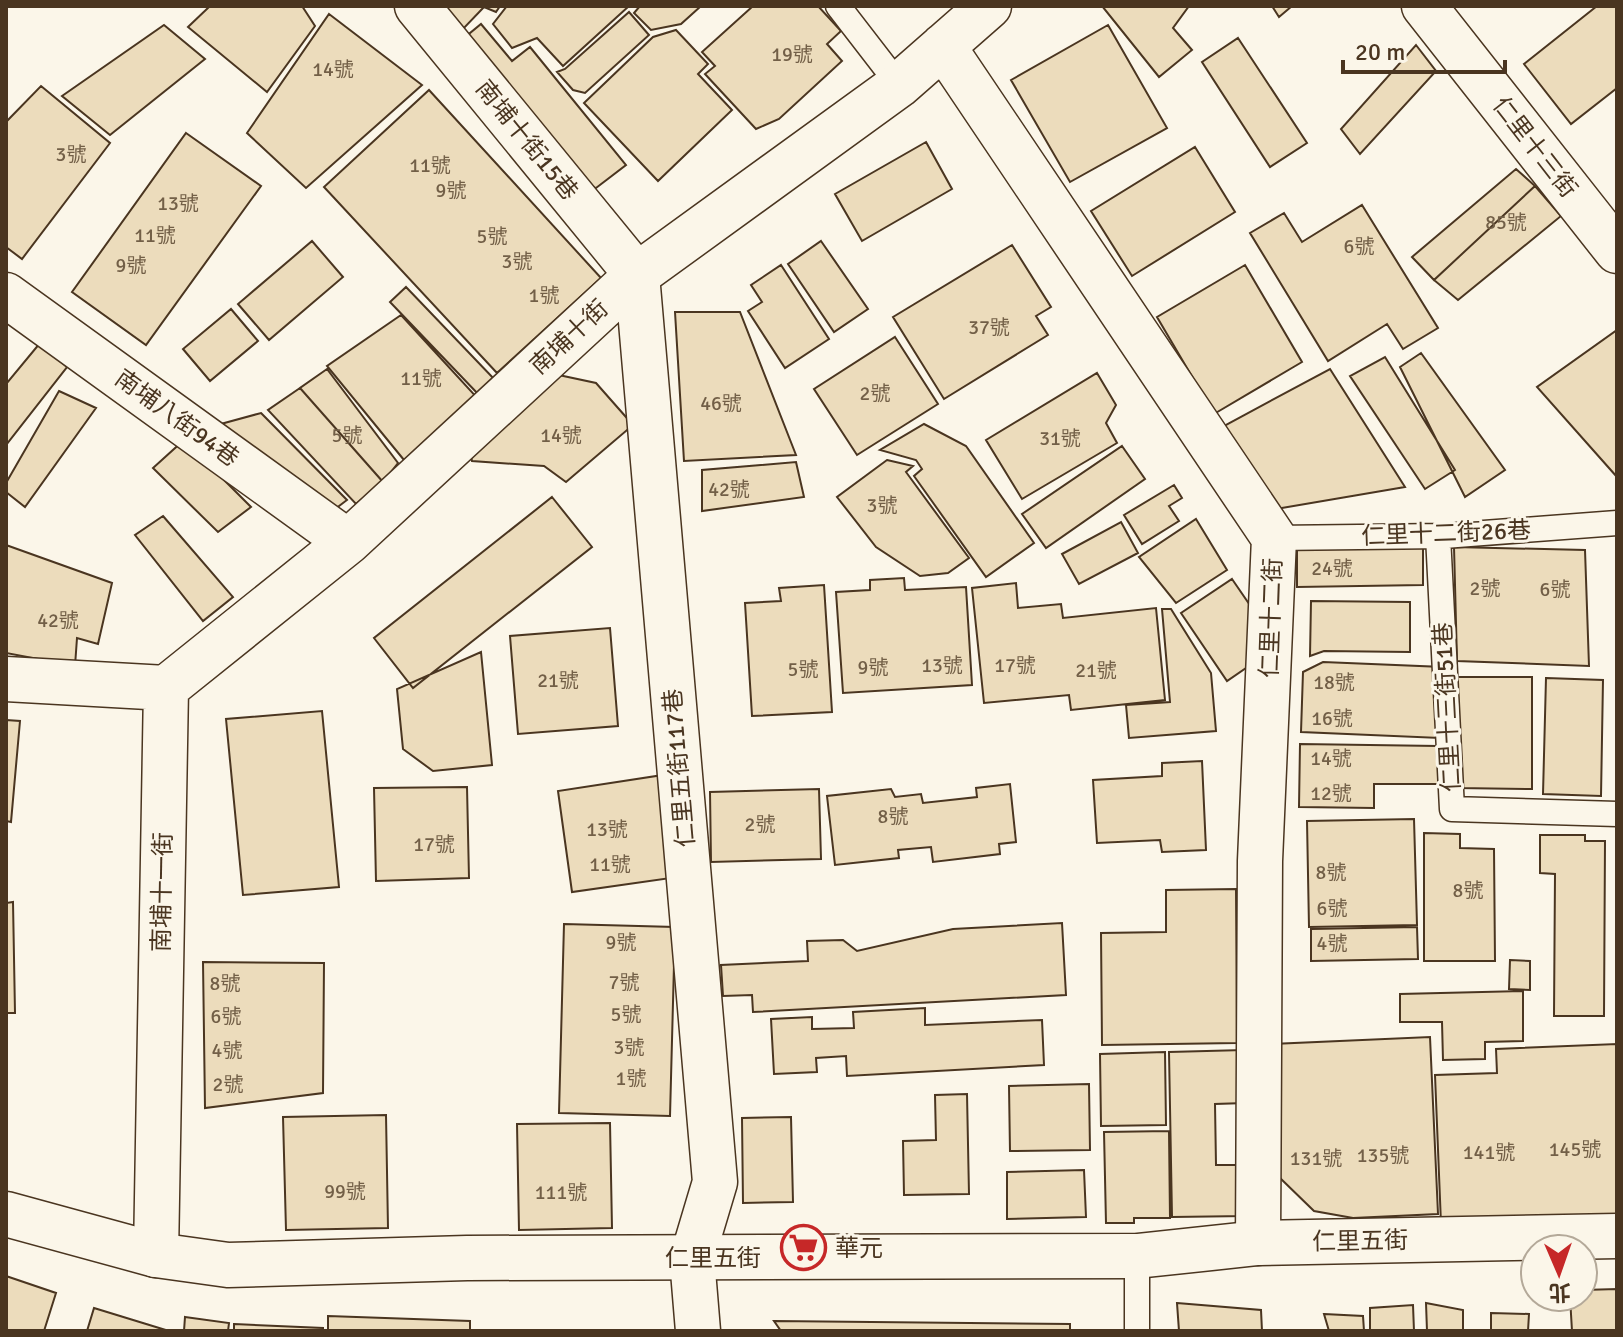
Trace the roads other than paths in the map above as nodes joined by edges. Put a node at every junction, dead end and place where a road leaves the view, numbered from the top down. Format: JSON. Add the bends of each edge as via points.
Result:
{"nodes":[{"id":1,"x":417,"y":6,"type":"edge"},
{"id":2,"x":838,"y":6,"type":"edge"},
{"id":3,"x":989,"y":6,"type":"edge"},
{"id":4,"x":1424,"y":6,"type":"edge"},
{"id":5,"x":943,"y":46,"type":"junction"},
{"id":6,"x":899,"y":85,"type":"junction"},
{"id":7,"x":1617,"y":251,"type":"edge"},
{"id":8,"x":637,"y":275,"type":"junction"},
{"id":9,"x":6,"y":295,"type":"edge"},
{"id":10,"x":1617,"y":523,"type":"edge"},
{"id":11,"x":1438,"y":536,"type":"junction"},
{"id":12,"x":1274,"y":538,"type":"junction"},
{"id":13,"x":348,"y":542,"type":"junction"},
{"id":14,"x":6,"y":679,"type":"edge"},
{"id":15,"x":166,"y":688,"type":"junction"},
{"id":16,"x":1617,"y":814,"type":"edge"},
{"id":17,"x":6,"y":1214,"type":"edge"},
{"id":18,"x":1617,"y":1236,"type":"edge"},
{"id":19,"x":1258,"y":1243,"type":"junction"},
{"id":20,"x":156,"y":1255,"type":"junction"},
{"id":21,"x":1137,"y":1256,"type":"junction"},
{"id":22,"x":692,"y":1259,"type":"junction"},
{"id":23,"x":698,"y":1331,"type":"edge"},
{"id":24,"x":1137,"y":1331,"type":"edge"}],
"edges":[{"from":1,"to":8,"type":"street","name":"南埔十街15巷"},
{"from":2,"to":6,"type":"lane"},
{"from":3,"to":5,"type":"street","name":"南埔十街"},
{"from":4,"to":7,"type":"street","name":"仁里十三街"},
{"from":5,"to":6,"type":"street","name":"南埔十街"},
{"from":5,"to":12,"type":"street","name":"仁里十二街"},
{"from":6,"to":8,"type":"street","name":"南埔十街"},
{"from":8,"to":13,"type":"street","name":"南埔十街"},
{"from":8,"to":22,"type":"street","name":"仁里五街117巷","via":[[715,1182]]},
{"from":9,"to":13,"type":"street","name":"南埔八街94巷"},
{"from":10,"to":11,"type":"lane","name":"仁里十二街26巷"},
{"from":11,"to":12,"type":"lane","name":"仁里十二街26巷"},
{"from":11,"to":16,"type":"lane","name":"仁里十三街51巷","via":[[1452,809]]},
{"from":12,"to":19,"type":"street","name":"仁里十二街","via":[[1260,861]]},
{"from":13,"to":15,"type":"street","name":"南埔十街"},
{"from":14,"to":15,"type":"street"},
{"from":15,"to":20,"type":"street","name":"南埔十一街"},
{"from":17,"to":20,"type":"street","name":"仁里五街"},
{"from":18,"to":19,"type":"street","name":"仁里五街"},
{"from":19,"to":21,"type":"street","name":"仁里五街"},
{"from":20,"to":22,"type":"street","name":"仁里五街","via":[[228,1265]]},
{"from":21,"to":22,"type":"street","name":"仁里五街"},
{"from":21,"to":24,"type":"lane"},
{"from":22,"to":23,"type":"street"}]}
